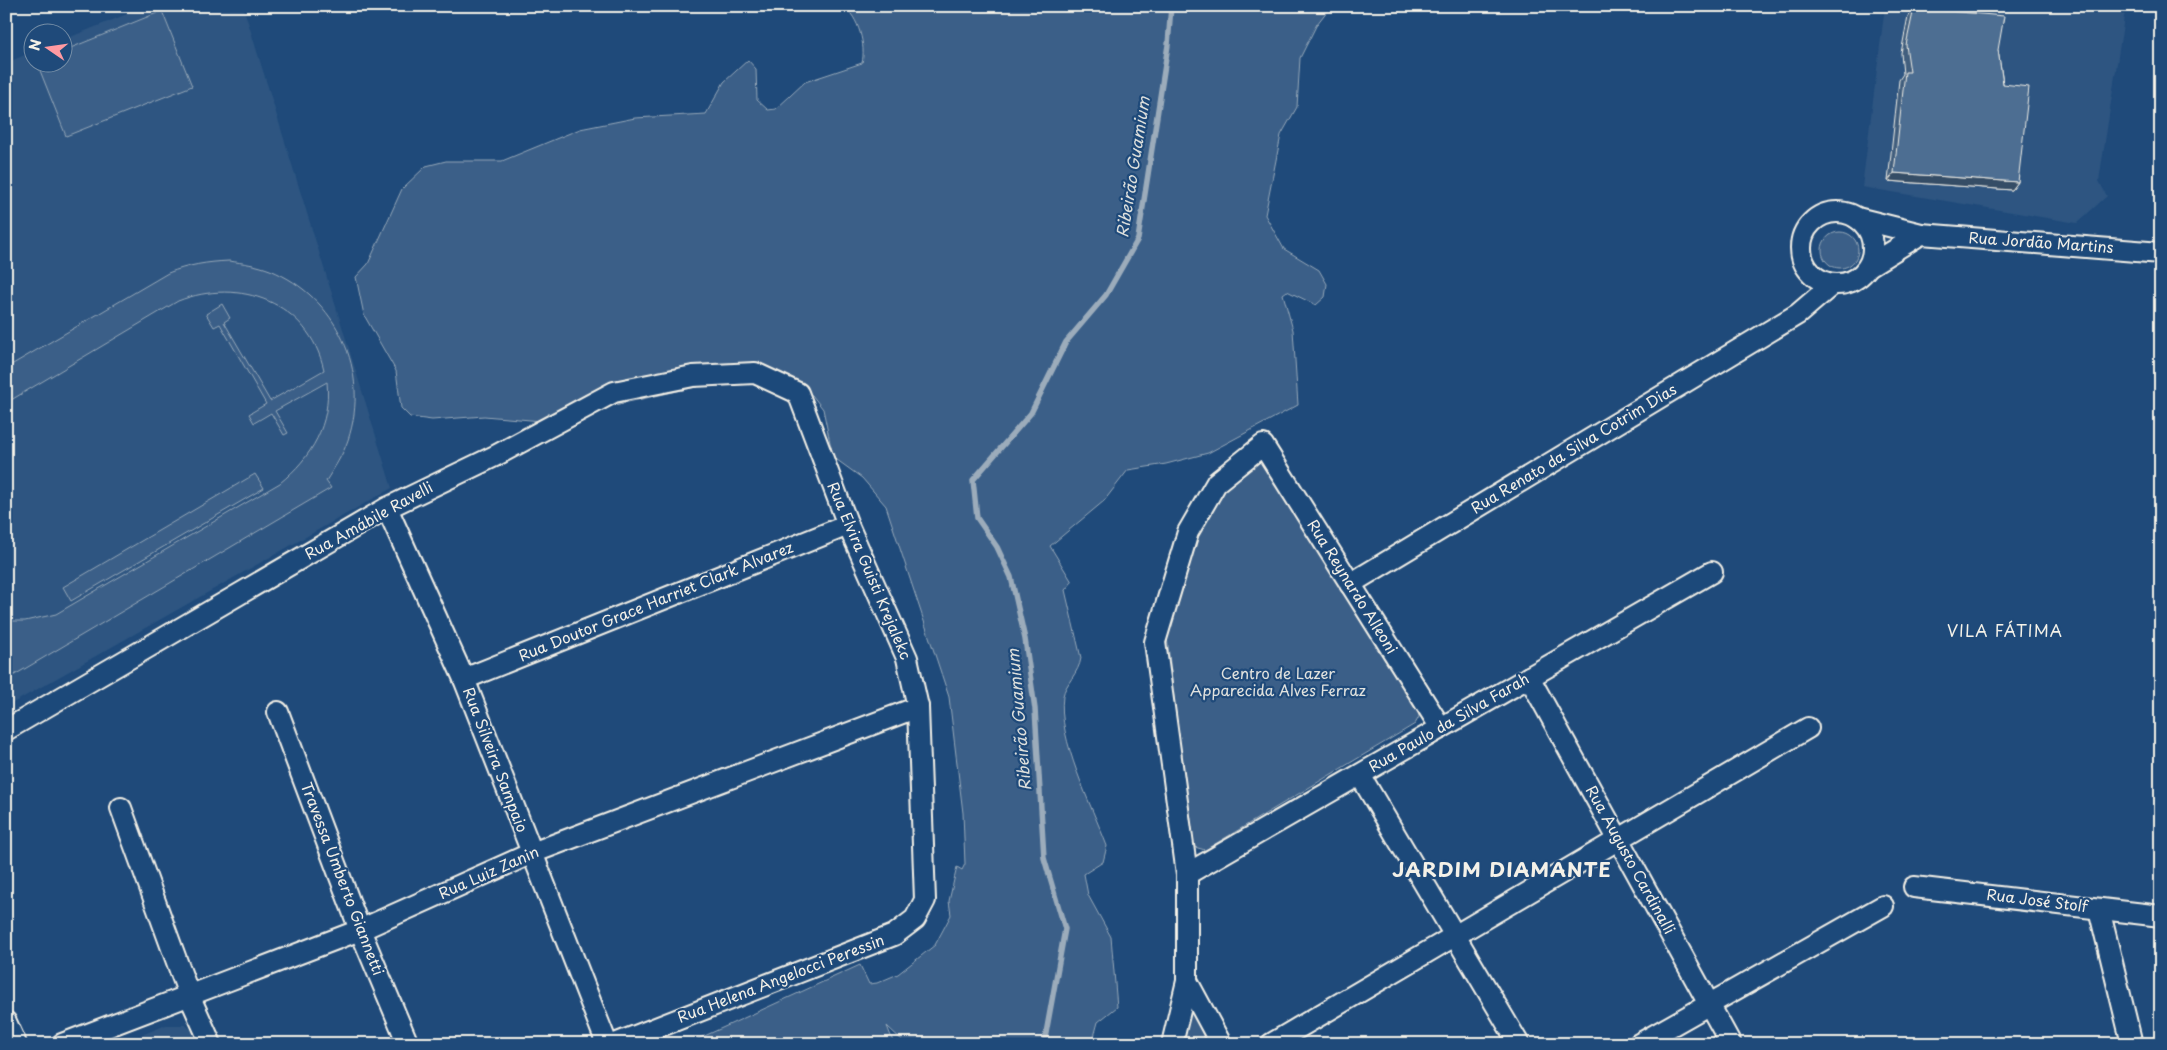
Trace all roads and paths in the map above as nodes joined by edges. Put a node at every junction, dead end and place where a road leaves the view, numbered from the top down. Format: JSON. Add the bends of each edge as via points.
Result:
{"nodes":[{"id":1,"x":1857,"y":218,"type":"junction"},
{"id":2,"x":1920,"y":234,"type":"junction"},
{"id":3,"x":2161,"y":253,"type":"edge"},
{"id":4,"x":1869,"y":266,"type":"junction"},
{"id":5,"x":1808,"y":270,"type":"junction"},
{"id":6,"x":1833,"y":284,"type":"junction"},
{"id":7,"x":1798,"y":314,"type":"junction"},
{"id":8,"x":755,"y":373,"type":"joint"},
{"id":9,"x":387,"y":508,"type":"junction"},
{"id":10,"x":848,"y":525,"type":"junction"},
{"id":11,"x":1712,"y":572,"type":"dead end"},
{"id":12,"x":1350,"y":584,"type":"junction"},
{"id":13,"x":1529,"y":676,"type":"junction"},
{"id":14,"x":464,"y":679,"type":"junction"},
{"id":15,"x":918,"y":707,"type":"junction"},
{"id":16,"x":278,"y":712,"type":"dead end"},
{"id":17,"x":1441,"y":728,"type":"junction"},
{"id":18,"x":1808,"y":728,"type":"dead end"},
{"id":19,"x":6,"y":730,"type":"edge"},
{"id":20,"x":1360,"y":775,"type":"junction"},
{"id":21,"x":121,"y":808,"type":"dead end"},
{"id":22,"x":1619,"y":840,"type":"junction"},
{"id":23,"x":532,"y":853,"type":"junction"},
{"id":24,"x":1187,"y":874,"type":"junction"},
{"id":25,"x":1914,"y":886,"type":"dead end"},
{"id":26,"x":1883,"y":906,"type":"dead end"},
{"id":27,"x":2099,"y":909,"type":"junction"},
{"id":28,"x":2161,"y":916,"type":"edge"},
{"id":29,"x":915,"y":918,"type":"joint"},
{"id":30,"x":360,"y":930,"type":"junction"},
{"id":31,"x":1456,"y":936,"type":"junction"},
{"id":32,"x":1187,"y":981,"type":"junction"},
{"id":33,"x":189,"y":995,"type":"junction"},
{"id":34,"x":1709,"y":1004,"type":"junction"},
{"id":35,"x":6,"y":1022,"type":"edge"},
{"id":36,"x":16,"y":1044,"type":"edge"},
{"id":37,"x":62,"y":1044,"type":"edge"},
{"id":38,"x":211,"y":1044,"type":"edge"},
{"id":39,"x":408,"y":1044,"type":"edge"},
{"id":40,"x":607,"y":1044,"type":"edge"},
{"id":41,"x":615,"y":1044,"type":"edge"},
{"id":42,"x":1172,"y":1044,"type":"edge"},
{"id":43,"x":1221,"y":1044,"type":"edge"},
{"id":44,"x":1271,"y":1044,"type":"edge"},
{"id":45,"x":1519,"y":1044,"type":"edge"},
{"id":46,"x":1639,"y":1044,"type":"edge"},
{"id":47,"x":1731,"y":1044,"type":"edge"},
{"id":48,"x":2132,"y":1044,"type":"edge"}],
"edges":[{"from":1,"to":2,"type":"street","name":"Rua Jordão Martins"},
{"from":1,"to":4,"type":"street","via":[[1871,235],[1873,256]]},
{"from":1,"to":5,"type":"street","via":[[1835,212],[1813,221],[1802,242],[1802,254]]},
{"from":2,"to":3,"type":"street","name":"Rua Jordão Martins"},
{"from":2,"to":4,"type":"street"},
{"from":4,"to":6,"type":"street","via":[[1854,281]]},
{"from":5,"to":6,"type":"street","via":[[1822,281]]},
{"from":5,"to":7,"type":"street"},
{"from":6,"to":7,"type":"street","name":"Rua Renato da Silva Cotrim Dias"},
{"from":7,"to":12,"type":"street","name":"Rua Renato da Silva Cotrim Dias"},
{"from":8,"to":9,"type":"street","name":"Rua Amábile Ravelli","via":[[694,376],[614,392]]},
{"from":8,"to":10,"type":"street","name":"Rua Elvira Guisti Krejalekc","via":[[798,393]]},
{"from":9,"to":14,"type":"street","name":"Rua Silveira Sampaio"},
{"from":9,"to":19,"type":"street","name":"Rua Amábile Ravelli"},
{"from":10,"to":14,"type":"street","name":"Rua Doutor Grace Harriet Clark Alvarez"},
{"from":10,"to":15,"type":"street","name":"Rua Elvira Guisti Krejalekc","via":[[908,658]]},
{"from":11,"to":13,"type":"street","name":"Rua Paulo da Silva Farah"},
{"from":12,"to":17,"type":"street","name":"Rua Reynardo Alleoni"},
{"from":12,"to":24,"type":"street","name":"Rua Reynardo Alleoni","via":[[1263,445],[1217,482],[1188,532],[1155,642]]},
{"from":13,"to":17,"type":"street","name":"Rua Paulo da Silva Farah"},
{"from":13,"to":22,"type":"street","name":"Rua Augusto Cardinalli"},
{"from":14,"to":23,"type":"street","name":"Rua Silveira Sampaio"},
{"from":15,"to":23,"type":"street","name":"Rua Luiz Zanin"},
{"from":15,"to":29,"type":"street","name":"Rua Elvira Guisti Krejalekc","via":[[925,900]]},
{"from":16,"to":30,"type":"street","name":"Travessa Umberto Giannetti"},
{"from":17,"to":20,"type":"street","name":"Rua Paulo da Silva Farah"},
{"from":18,"to":22,"type":"street"},
{"from":20,"to":24,"type":"street","name":"Rua Paulo da Silva Farah"},
{"from":20,"to":31,"type":"street"},
{"from":21,"to":33,"type":"street"},
{"from":22,"to":31,"type":"street"},
{"from":22,"to":34,"type":"street","name":"Rua Augusto Cardinalli"},
{"from":23,"to":30,"type":"street","name":"Rua Luiz Zanin"},
{"from":23,"to":40,"type":"street","name":"Rua Silveira Sampaio"},
{"from":24,"to":32,"type":"street"},
{"from":25,"to":27,"type":"street","name":"Rua José Stolf"},
{"from":26,"to":34,"type":"street"},
{"from":27,"to":28,"type":"street","name":"Rua José Stolf"},
{"from":27,"to":48,"type":"street"},
{"from":29,"to":41,"type":"street","name":"Rua Helena Angelocci Peressin","via":[[894,935]]},
{"from":30,"to":33,"type":"street","name":"Rua Luiz Zanin"},
{"from":30,"to":39,"type":"street","name":"Travessa Umberto Giannetti"},
{"from":31,"to":44,"type":"street"},
{"from":31,"to":45,"type":"street"},
{"from":32,"to":42,"type":"street"},
{"from":32,"to":43,"type":"street"},
{"from":33,"to":37,"type":"street","name":"Rua Luiz Zanin"},
{"from":33,"to":38,"type":"street"},
{"from":34,"to":46,"type":"street"},
{"from":34,"to":47,"type":"street","name":"Rua Augusto Cardinalli"},
{"from":35,"to":36,"type":"street"}]}
